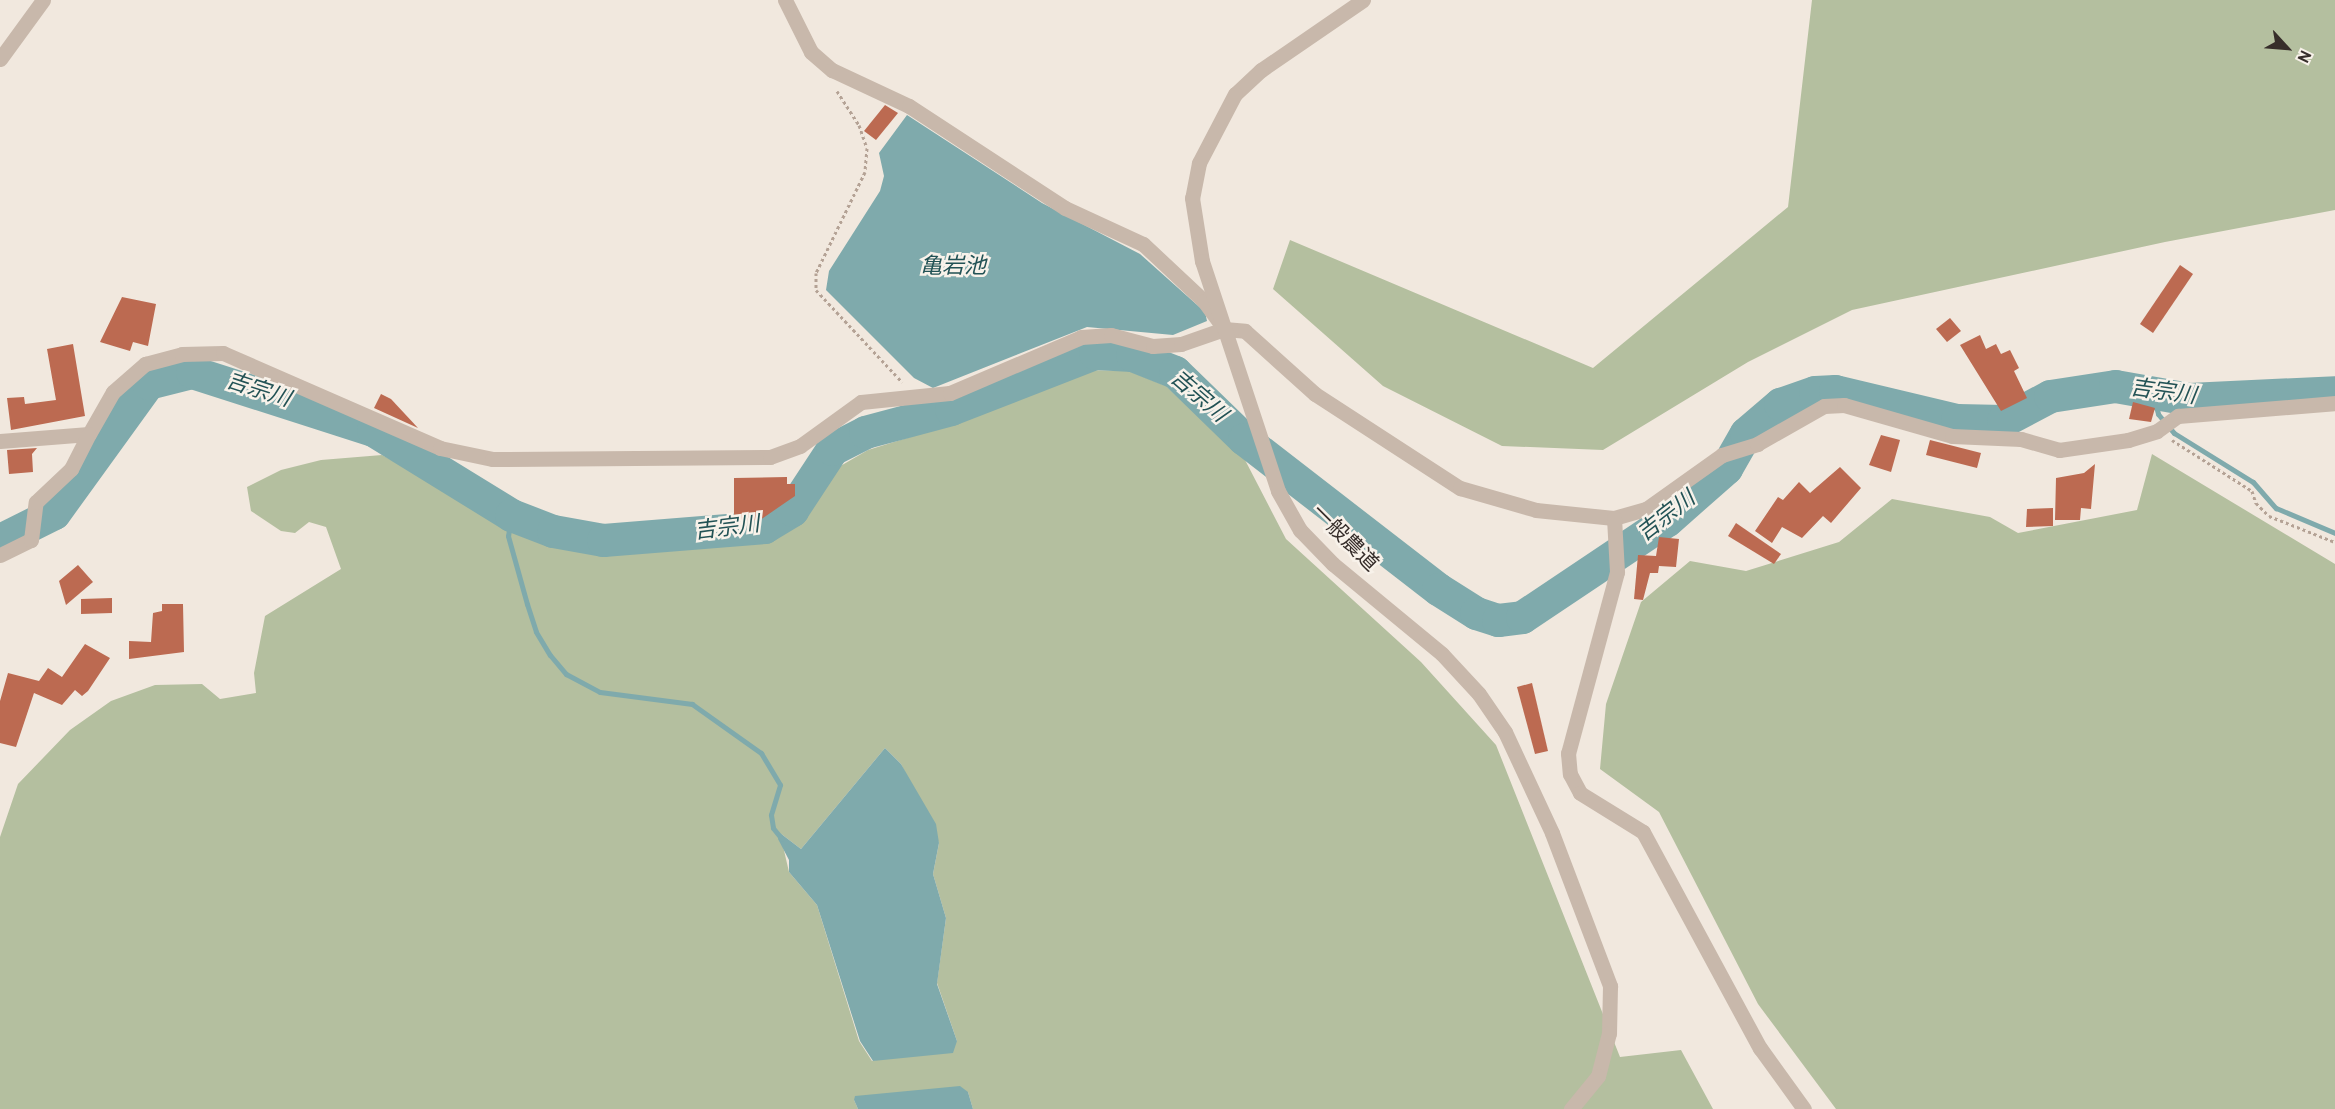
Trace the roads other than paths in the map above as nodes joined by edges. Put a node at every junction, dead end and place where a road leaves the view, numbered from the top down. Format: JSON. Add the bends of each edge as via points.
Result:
{"nodes":[{"id":1,"x":43,"y":0,"type":"edge"},
{"id":2,"x":785,"y":0,"type":"edge"},
{"id":3,"x":1363,"y":0,"type":"edge"},
{"id":4,"x":0,"y":59,"type":"edge"},
{"id":5,"x":1224,"y":329,"type":"junction"},
{"id":6,"x":2335,"y":403,"type":"edge"},
{"id":7,"x":88,"y":434,"type":"junction"},
{"id":8,"x":0,"y":441,"type":"edge"},
{"id":9,"x":1614,"y":518,"type":"junction"},
{"id":10,"x":0,"y":555,"type":"edge"},
{"id":11,"x":1571,"y":1109,"type":"edge"},
{"id":12,"x":1804,"y":1109,"type":"edge"}],
"edges":[{"from":1,"to":4,"type":"street"},
{"from":2,"to":5,"type":"street","via":[[811,51],[832,70],[909,106],[1065,208],[1143,244],[1204,301]]},
{"from":3,"to":5,"type":"street","name":"一般農道","via":[[1260,70],[1235,94],[1199,163],[1192,198],[1202,261]]},
{"from":5,"to":7,"type":"street","via":[[1171,345],[1153,346],[1111,335],[1081,337],[950,393],[861,402],[800,446],[770,457],[492,459],[440,448],[223,353],[182,354],[145,364],[113,392]]},
{"from":5,"to":9,"type":"street","via":[[1245,331],[1315,394],[1460,488],[1536,510]]},
{"from":5,"to":11,"type":"street","name":"一般農道","via":[[1273,477],[1300,530],[1333,564],[1442,654],[1479,694],[1506,732],[1524,771],[1610,986],[1609,1033],[1598,1076]]},
{"from":6,"to":9,"type":"street","via":[[2178,416],[2162,426],[2059,450],[2021,440],[1952,436],[1844,405],[1824,406],[1748,447],[1722,455],[1646,509]]},
{"from":7,"to":8,"type":"street"},
{"from":7,"to":10,"type":"street","via":[[71,469],[36,502],[31,540]]},
{"from":9,"to":12,"type":"street","via":[[1617,572],[1568,753],[1570,774],[1580,793],[1643,832],[1760,1048]]}]}
